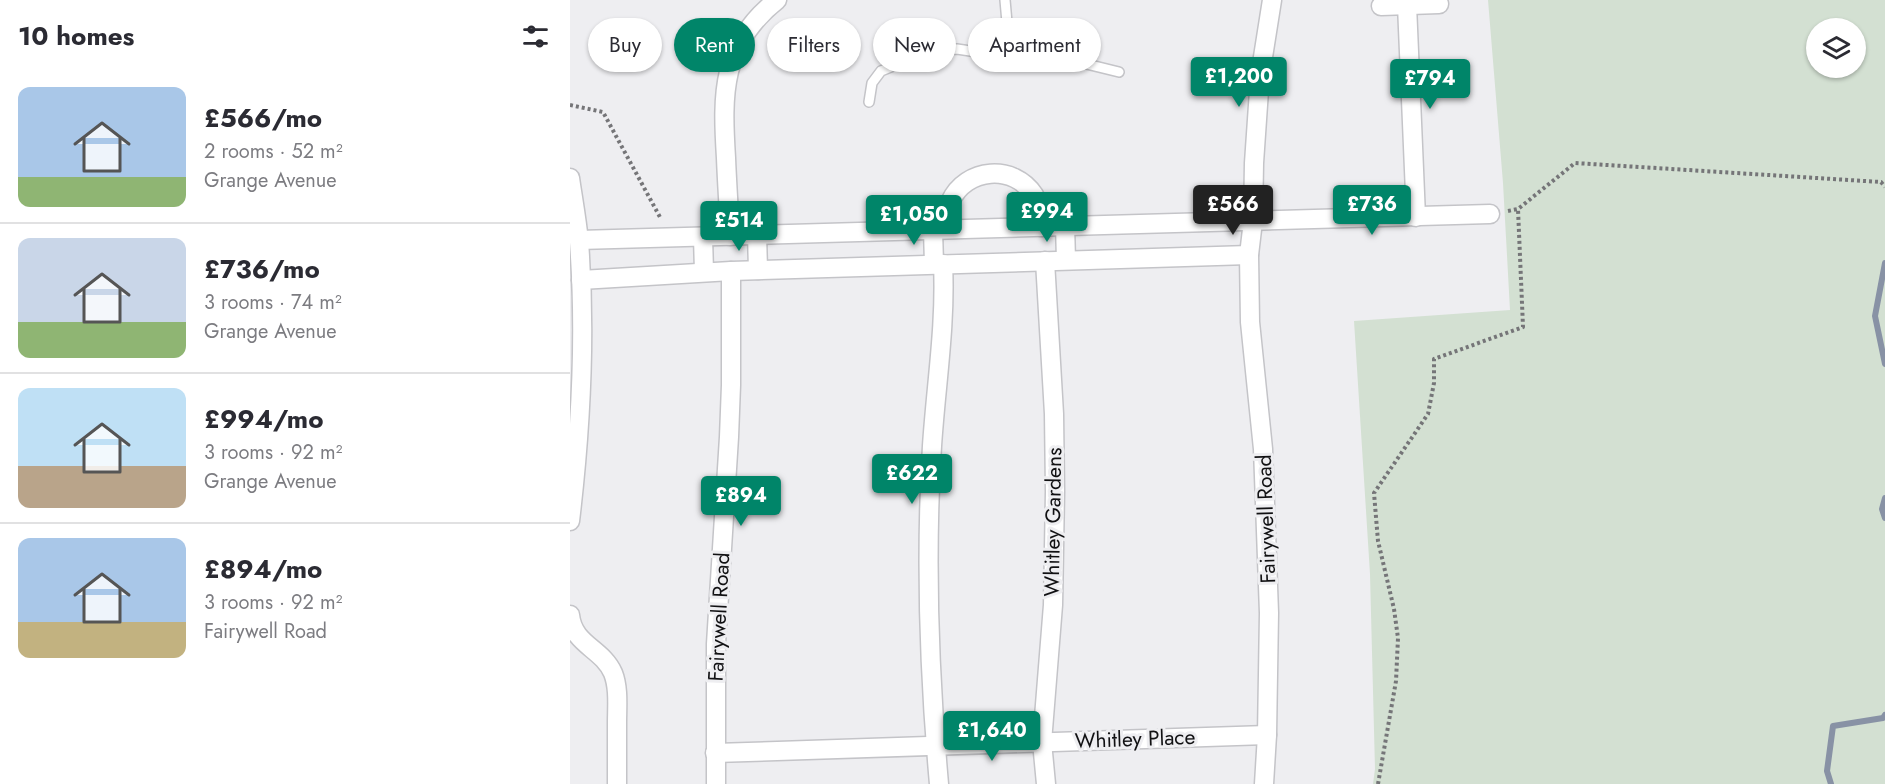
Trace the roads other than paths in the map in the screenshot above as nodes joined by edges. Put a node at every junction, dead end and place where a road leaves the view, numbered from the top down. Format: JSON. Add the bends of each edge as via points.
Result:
{"nodes":[{"id":1,"x":777,"y":0,"type":"edge"},
{"id":2,"x":1005,"y":0,"type":"edge"},
{"id":3,"x":1272,"y":0,"type":"edge"},
{"id":4,"x":1439,"y":4,"type":"dead end"},
{"id":5,"x":1407,"y":5,"type":"junction"},
{"id":6,"x":1381,"y":6,"type":"dead end"},
{"id":7,"x":1007,"y":18,"type":"edge"},
{"id":8,"x":968,"y":51,"type":"edge"},
{"id":9,"x":1101,"y":68,"type":"edge"},
{"id":10,"x":1119,"y":72,"type":"dead end"},
{"id":11,"x":869,"y":102,"type":"dead end"},
{"id":12,"x":570,"y":178,"type":"edge"},
{"id":13,"x":1490,"y":214,"type":"road end"},
{"id":14,"x":1416,"y":217,"type":"junction"},
{"id":15,"x":1253,"y":221,"type":"junction"},
{"id":16,"x":1065,"y":225,"type":"junction"},
{"id":17,"x":1042,"y":227,"type":"junction"},
{"id":18,"x":941,"y":229,"type":"junction"},
{"id":19,"x":757,"y":234,"type":"junction"},
{"id":20,"x":730,"y":236,"type":"junction"},
{"id":21,"x":703,"y":237,"type":"junction"},
{"id":22,"x":579,"y":240,"type":"junction"},
{"id":23,"x":1250,"y":255,"type":"junction"},
{"id":24,"x":1066,"y":260,"type":"junction"},
{"id":25,"x":1045,"y":261,"type":"junction"},
{"id":26,"x":939,"y":264,"type":"junction"},
{"id":27,"x":758,"y":270,"type":"junction"},
{"id":28,"x":731,"y":271,"type":"junction"},
{"id":29,"x":704,"y":272,"type":"junction"},
{"id":30,"x":581,"y":280,"type":"junction"},
{"id":31,"x":575,"y":431,"type":"edge"},
{"id":32,"x":570,"y":521,"type":"edge"},
{"id":33,"x":570,"y":615,"type":"edge"},
{"id":34,"x":1267,"y":735,"type":"junction"},
{"id":35,"x":1042,"y":742,"type":"junction"},
{"id":36,"x":936,"y":745,"type":"junction"},
{"id":37,"x":715,"y":753,"type":"junction"},
{"id":38,"x":617,"y":784,"type":"edge"},
{"id":39,"x":716,"y":784,"type":"edge"},
{"id":40,"x":939,"y":784,"type":"edge"},
{"id":41,"x":1046,"y":784,"type":"edge"},
{"id":42,"x":1263,"y":784,"type":"edge"}],
"edges":[{"from":1,"to":20,"type":"street","via":[[748,30],[727,76],[723,111]]},
{"from":2,"to":7,"type":"lane"},
{"from":3,"to":15,"type":"street","name":"Fairywell Road","via":[[1258,96]]},
{"from":4,"to":5,"type":"street"},
{"from":5,"to":6,"type":"street"},
{"from":5,"to":14,"type":"street"},
{"from":8,"to":11,"type":"lane","via":[[937,51],[877,74]]},
{"from":9,"to":10,"type":"lane"},
{"from":12,"to":22,"type":"street"},
{"from":13,"to":14,"type":"street"},
{"from":14,"to":15,"type":"street"},
{"from":15,"to":16,"type":"street"},
{"from":15,"to":23,"type":"street","name":"Fairywell Road"},
{"from":16,"to":17,"type":"street"},
{"from":16,"to":24,"type":"street"},
{"from":17,"to":18,"type":"street"},
{"from":17,"to":18,"type":"street","via":[[1039,208],[1029,190],[1014,177],[995,173],[972,179],[954,195]]},
{"from":18,"to":19,"type":"street"},
{"from":18,"to":26,"type":"street"},
{"from":19,"to":20,"type":"street"},
{"from":19,"to":27,"type":"street"},
{"from":20,"to":21,"type":"street"},
{"from":21,"to":22,"type":"street"},
{"from":21,"to":29,"type":"street"},
{"from":22,"to":30,"type":"street"},
{"from":23,"to":24,"type":"street"},
{"from":23,"to":34,"type":"street","name":"Fairywell Road","via":[[1250,322],[1263,449],[1267,553]]},
{"from":24,"to":25,"type":"street"},
{"from":25,"to":26,"type":"street"},
{"from":25,"to":35,"type":"street","name":"Whitley Gardens","via":[[1055,501],[1051,639]]},
{"from":26,"to":27,"type":"street"},
{"from":26,"to":36,"type":"street","via":[[944,291],[929,546]]},
{"from":27,"to":28,"type":"street"},
{"from":28,"to":29,"type":"street"},
{"from":28,"to":37,"type":"street","name":"Fairywell Road","via":[[731,396],[717,633]]},
{"from":29,"to":30,"type":"street"},
{"from":30,"to":31,"type":"street"},
{"from":31,"to":32,"type":"street"},
{"from":33,"to":38,"type":"street","via":[[579,637],[603,659],[614,676]]},
{"from":34,"to":35,"type":"street","name":"Whitley Place"},
{"from":34,"to":42,"type":"street","name":"Fairywell Road"},
{"from":35,"to":36,"type":"street","name":"Whitley Place"},
{"from":35,"to":41,"type":"street","name":"Whitley Gardens"},
{"from":36,"to":37,"type":"street","name":"Whitley Place"},
{"from":36,"to":40,"type":"street"},
{"from":37,"to":39,"type":"street","name":"Fairywell Road"}]}
